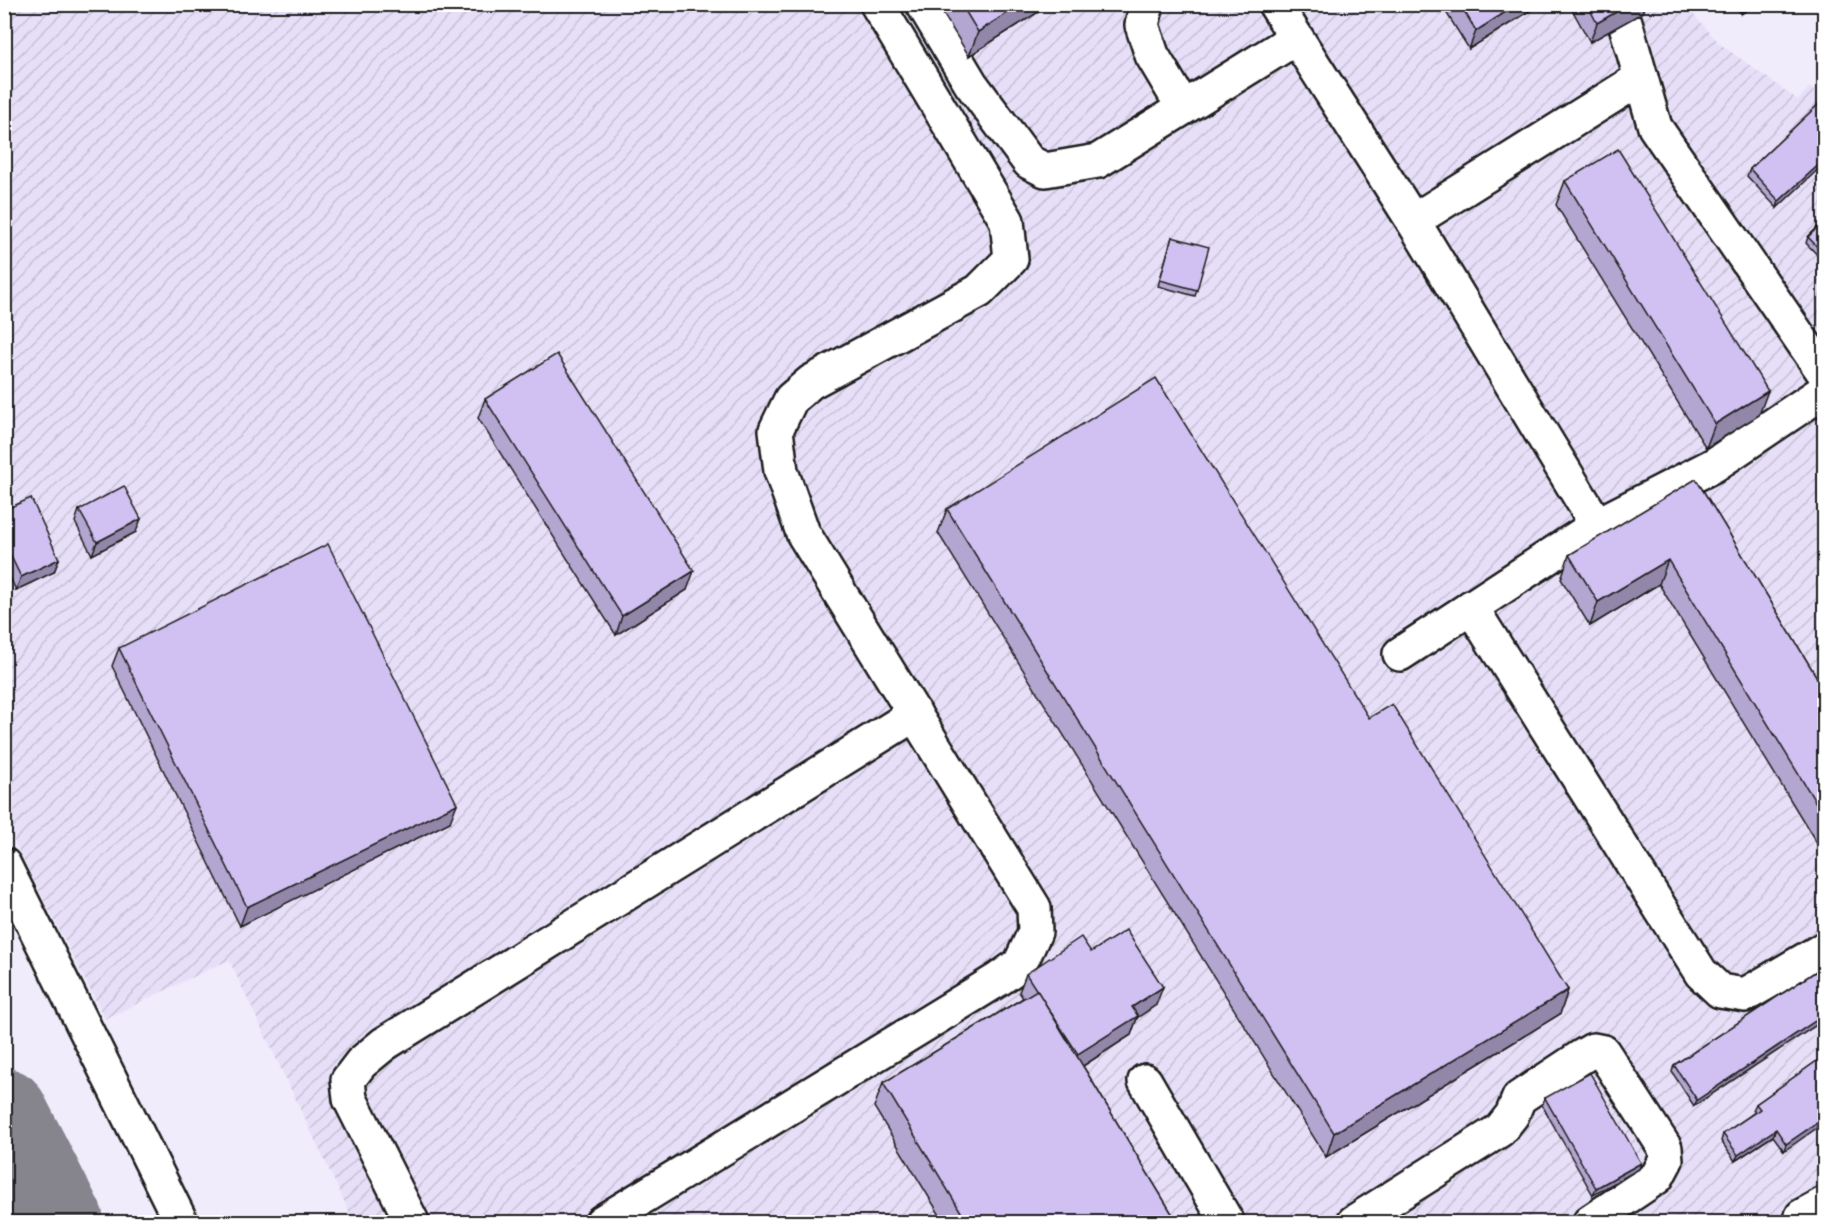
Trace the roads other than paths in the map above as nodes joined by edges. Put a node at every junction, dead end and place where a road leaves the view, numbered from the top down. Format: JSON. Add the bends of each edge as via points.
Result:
{"nodes":[{"id":1,"x":877,"y":4,"type":"edge"},
{"id":2,"x":922,"y":4,"type":"edge"},
{"id":3,"x":1146,"y":4,"type":"edge"},
{"id":4,"x":1275,"y":4,"type":"edge"},
{"id":5,"x":1625,"y":22,"type":"dead end"},
{"id":6,"x":1296,"y":38,"type":"junction"},
{"id":7,"x":1641,"y":78,"type":"junction"},
{"id":8,"x":1183,"y":107,"type":"junction"},
{"id":9,"x":1413,"y":221,"type":"junction"},
{"id":10,"x":1824,"y":373,"type":"edge"},
{"id":11,"x":1824,"y":391,"type":"edge"},
{"id":12,"x":1597,"y":525,"type":"junction"},
{"id":13,"x":1471,"y":607,"type":"junction"},
{"id":14,"x":1400,"y":654,"type":"dead end"},
{"id":15,"x":915,"y":714,"type":"junction"},
{"id":16,"x":4,"y":865,"type":"edge"},
{"id":17,"x":1824,"y":949,"type":"edge"},
{"id":18,"x":1145,"y":1081,"type":"dead end"},
{"id":19,"x":1824,"y":1204,"type":"edge"},
{"id":20,"x":181,"y":1222,"type":"edge"},
{"id":21,"x":412,"y":1222,"type":"edge"},
{"id":22,"x":602,"y":1222,"type":"edge"},
{"id":23,"x":1227,"y":1222,"type":"edge"},
{"id":24,"x":1354,"y":1222,"type":"edge"},
{"id":25,"x":1590,"y":1222,"type":"edge"},
{"id":26,"x":1813,"y":1222,"type":"edge"}],
"edges":[{"from":1,"to":15,"type":"lane","via":[[1007,221],[1011,259],[979,291],[811,382],[791,399],[776,430],[781,471],[804,532]]},
{"from":2,"to":8,"type":"lane","via":[[977,93],[1029,162],[1045,170],[1098,161]]},
{"from":3,"to":8,"type":"lane","via":[[1142,25],[1152,55]]},
{"from":4,"to":6,"type":"lane"},
{"from":5,"to":7,"type":"lane"},
{"from":6,"to":8,"type":"lane"},
{"from":6,"to":9,"type":"lane"},
{"from":7,"to":9,"type":"lane"},
{"from":7,"to":10,"type":"lane","via":[[1655,127]]},
{"from":9,"to":12,"type":"lane"},
{"from":11,"to":12,"type":"lane","via":[[1714,465]]},
{"from":12,"to":13,"type":"lane"},
{"from":13,"to":14,"type":"lane"},
{"from":13,"to":17,"type":"lane","via":[[1701,973],[1720,990],[1745,994]]},
{"from":15,"to":21,"type":"lane","via":[[384,1044],[361,1063],[348,1080],[350,1099]]},
{"from":15,"to":22,"type":"lane","via":[[1034,908],[1035,932],[1020,964]]},
{"from":16,"to":20,"type":"lane"},
{"from":18,"to":23,"type":"lane"},
{"from":19,"to":26,"type":"lane","via":[[1802,1216]]},
{"from":24,"to":25,"type":"lane","via":[[1500,1130],[1512,1116],[1519,1098],[1593,1050],[1603,1052],[1609,1061],[1665,1148],[1666,1160],[1657,1177]]}]}
